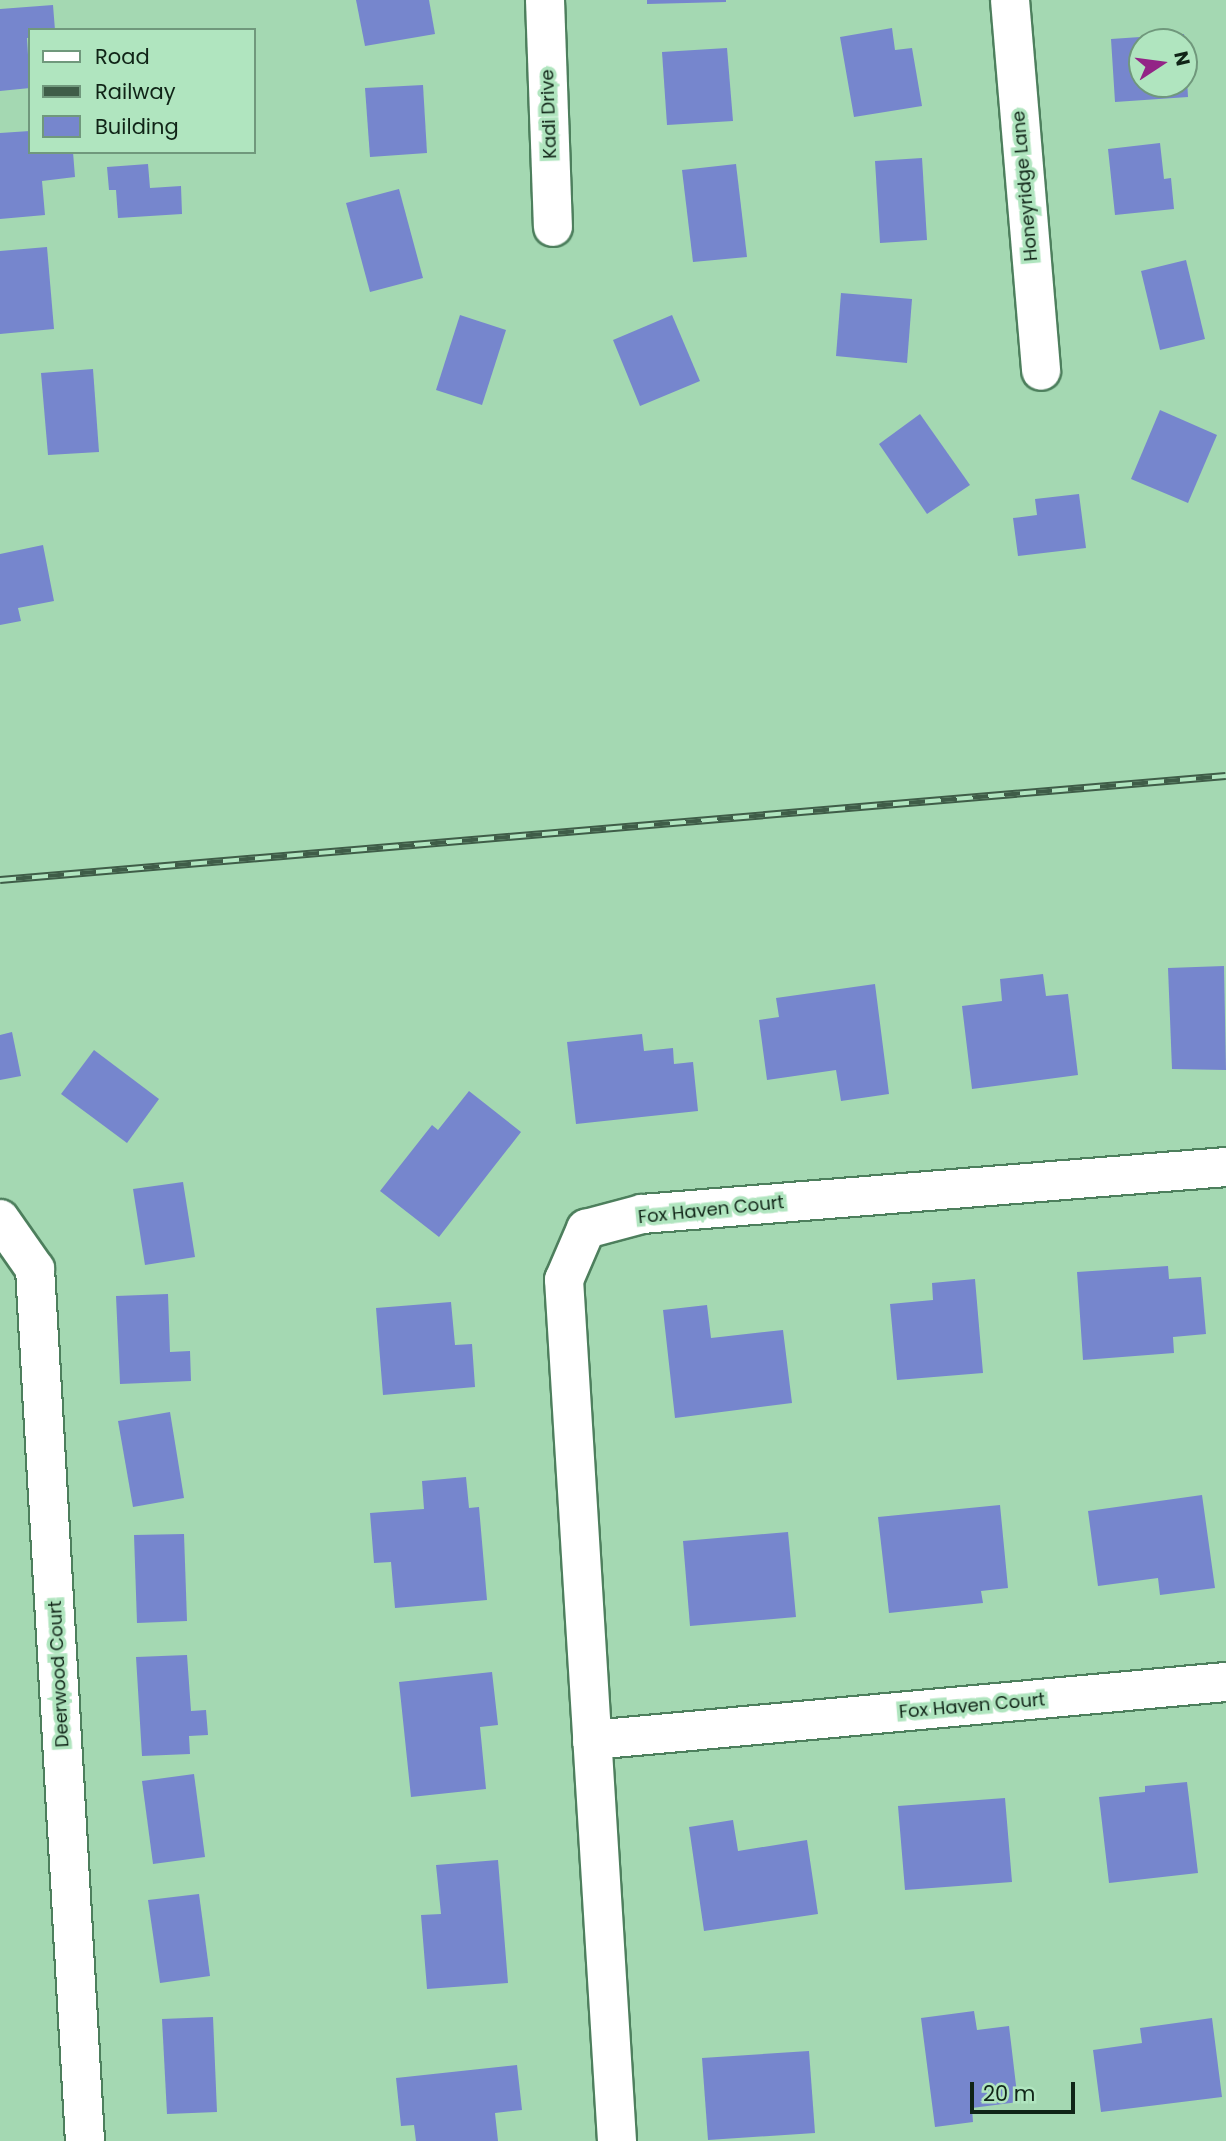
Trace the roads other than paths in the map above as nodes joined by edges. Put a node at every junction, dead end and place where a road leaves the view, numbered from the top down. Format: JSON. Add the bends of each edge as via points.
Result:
{"nodes":[{"id":1,"x":545,"y":0,"type":"edge"},
{"id":2,"x":1010,"y":0,"type":"edge"},
{"id":3,"x":553,"y":227,"type":"dead end"},
{"id":4,"x":1041,"y":371,"type":"dead end"},
{"id":5,"x":1226,"y":1167,"type":"edge"},
{"id":6,"x":0,"y":1219,"type":"edge"},
{"id":7,"x":1226,"y":1682,"type":"edge"},
{"id":8,"x":593,"y":1740,"type":"junction"},
{"id":9,"x":85,"y":2141,"type":"edge"},
{"id":10,"x":617,"y":2141,"type":"edge"}],
"edges":[{"from":1,"to":3,"type":"street","name":"Kadi Drive"},
{"from":2,"to":4,"type":"street","name":"Honeyridge Lane"},
{"from":5,"to":8,"type":"street","name":"Fox Haven Court","via":[[642,1214],[586,1230],[564,1280]]},
{"from":6,"to":9,"type":"street","name":"Deerwood Court","via":[[35,1269]]},
{"from":7,"to":8,"type":"street","name":"Fox Haven Court"},
{"from":8,"to":10,"type":"street","name":"Fox Haven Court"}]}
